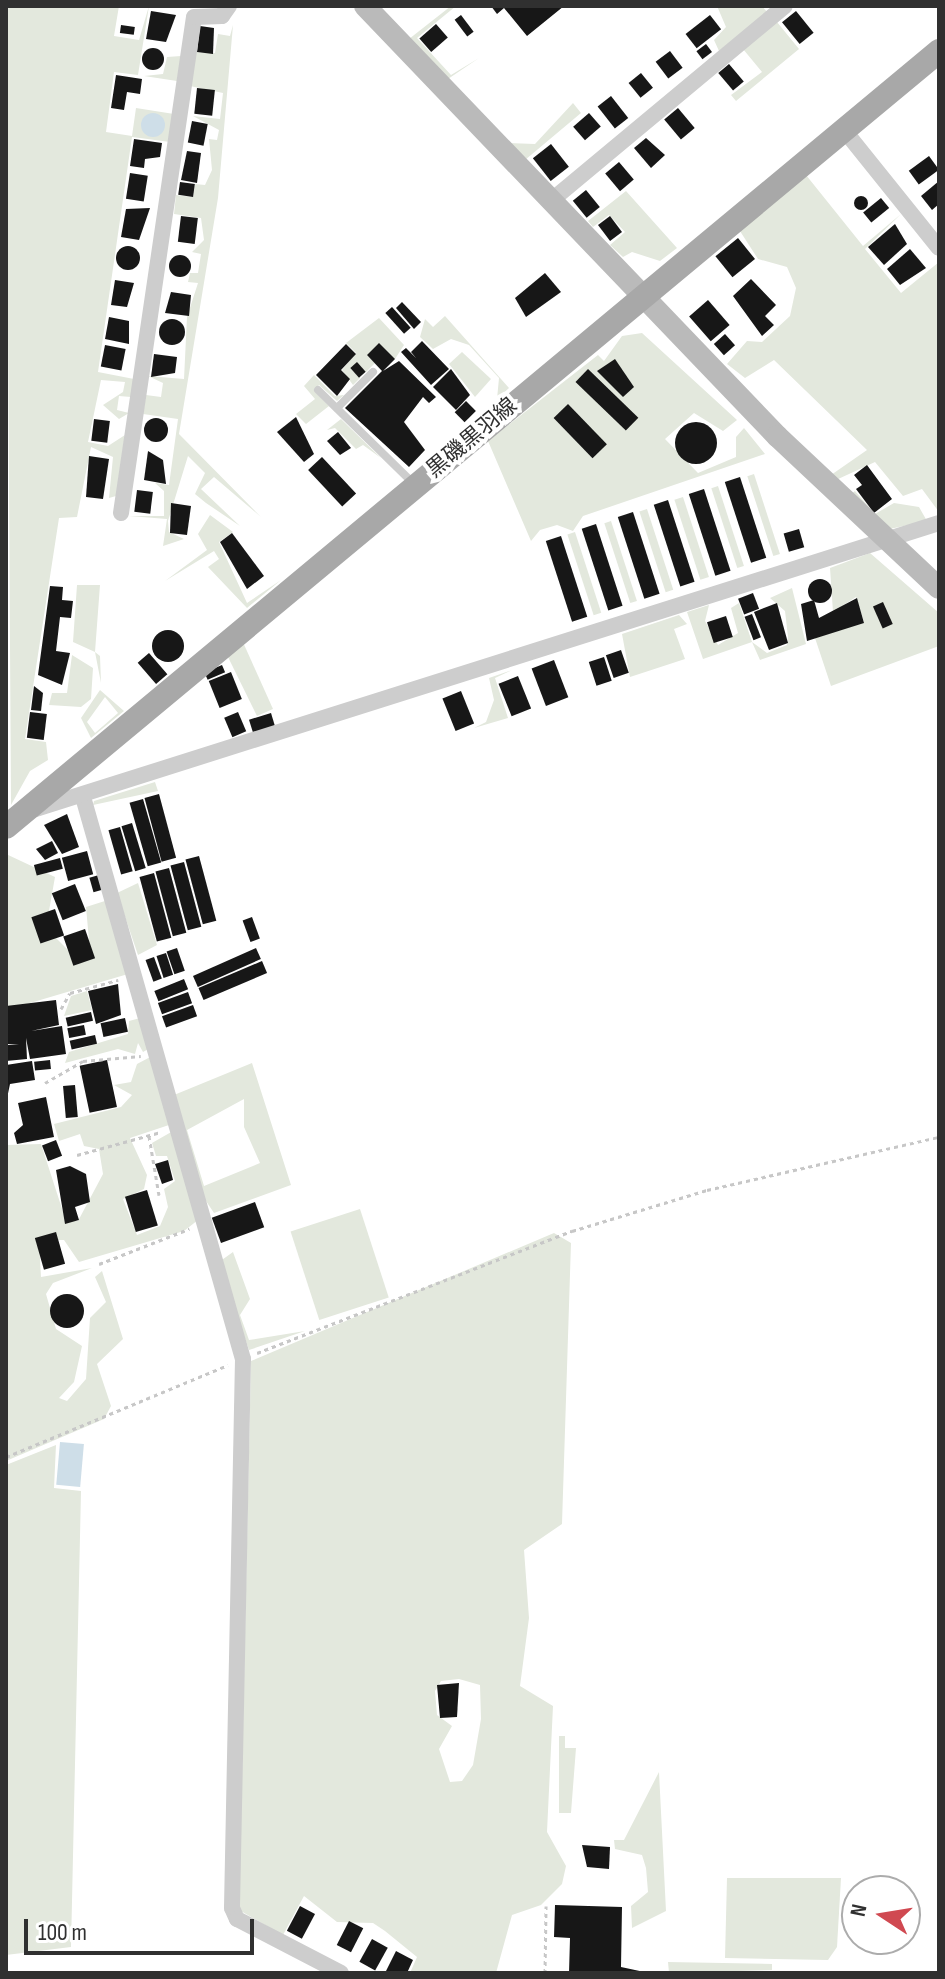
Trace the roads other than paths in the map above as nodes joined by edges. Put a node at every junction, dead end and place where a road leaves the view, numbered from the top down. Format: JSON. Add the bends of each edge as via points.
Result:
{"nodes":[{"id":1,"x":229,"y":6,"type":"edge"},
{"id":2,"x":365,"y":6,"type":"edge"},
{"id":3,"x":785,"y":6,"type":"edge"},
{"id":4,"x":939,"y":51,"type":"edge"},
{"id":5,"x":844,"y":130,"type":"junction"},
{"id":6,"x":552,"y":200,"type":"junction"},
{"id":7,"x":939,"y":248,"type":"edge"},
{"id":8,"x":645,"y":295,"type":"junction"},
{"id":9,"x":373,"y":372,"type":"dead end"},
{"id":10,"x":318,"y":390,"type":"dead end"},
{"id":11,"x":337,"y":408,"type":"junction"},
{"id":12,"x":415,"y":485,"type":"junction"},
{"id":13,"x":121,"y":513,"type":"dead end"},
{"id":14,"x":939,"y":523,"type":"edge"},
{"id":15,"x":884,"y":541,"type":"junction"},
{"id":16,"x":939,"y":588,"type":"edge"},
{"id":17,"x":83,"y":797,"type":"junction"},
{"id":18,"x":13,"y":818,"type":"edge"},
{"id":19,"x":341,"y":1973,"type":"edge"}],
"edges":[{"from":1,"to":13,"type":"street","via":[[222,16],[194,17]]},
{"from":2,"to":6,"type":"street"},
{"from":3,"to":6,"type":"street"},
{"from":4,"to":5,"type":"main road","name":"黒磯黒羽線"},
{"from":5,"to":7,"type":"street"},
{"from":5,"to":8,"type":"main road","name":"黒磯黒羽線"},
{"from":6,"to":8,"type":"street"},
{"from":8,"to":12,"type":"main road","name":"黒磯黒羽線"},
{"from":8,"to":15,"type":"street"},
{"from":9,"to":11,"type":"lane"},
{"from":10,"to":11,"type":"lane"},
{"from":11,"to":12,"type":"lane"},
{"from":12,"to":18,"type":"main road","name":"黒磯黒羽線"},
{"from":14,"to":15,"type":"street"},
{"from":15,"to":16,"type":"street"},
{"from":15,"to":17,"type":"street"},
{"from":17,"to":18,"type":"street"},
{"from":17,"to":19,"type":"street","via":[[243,1359],[232,1908],[237,1919]]}]}
